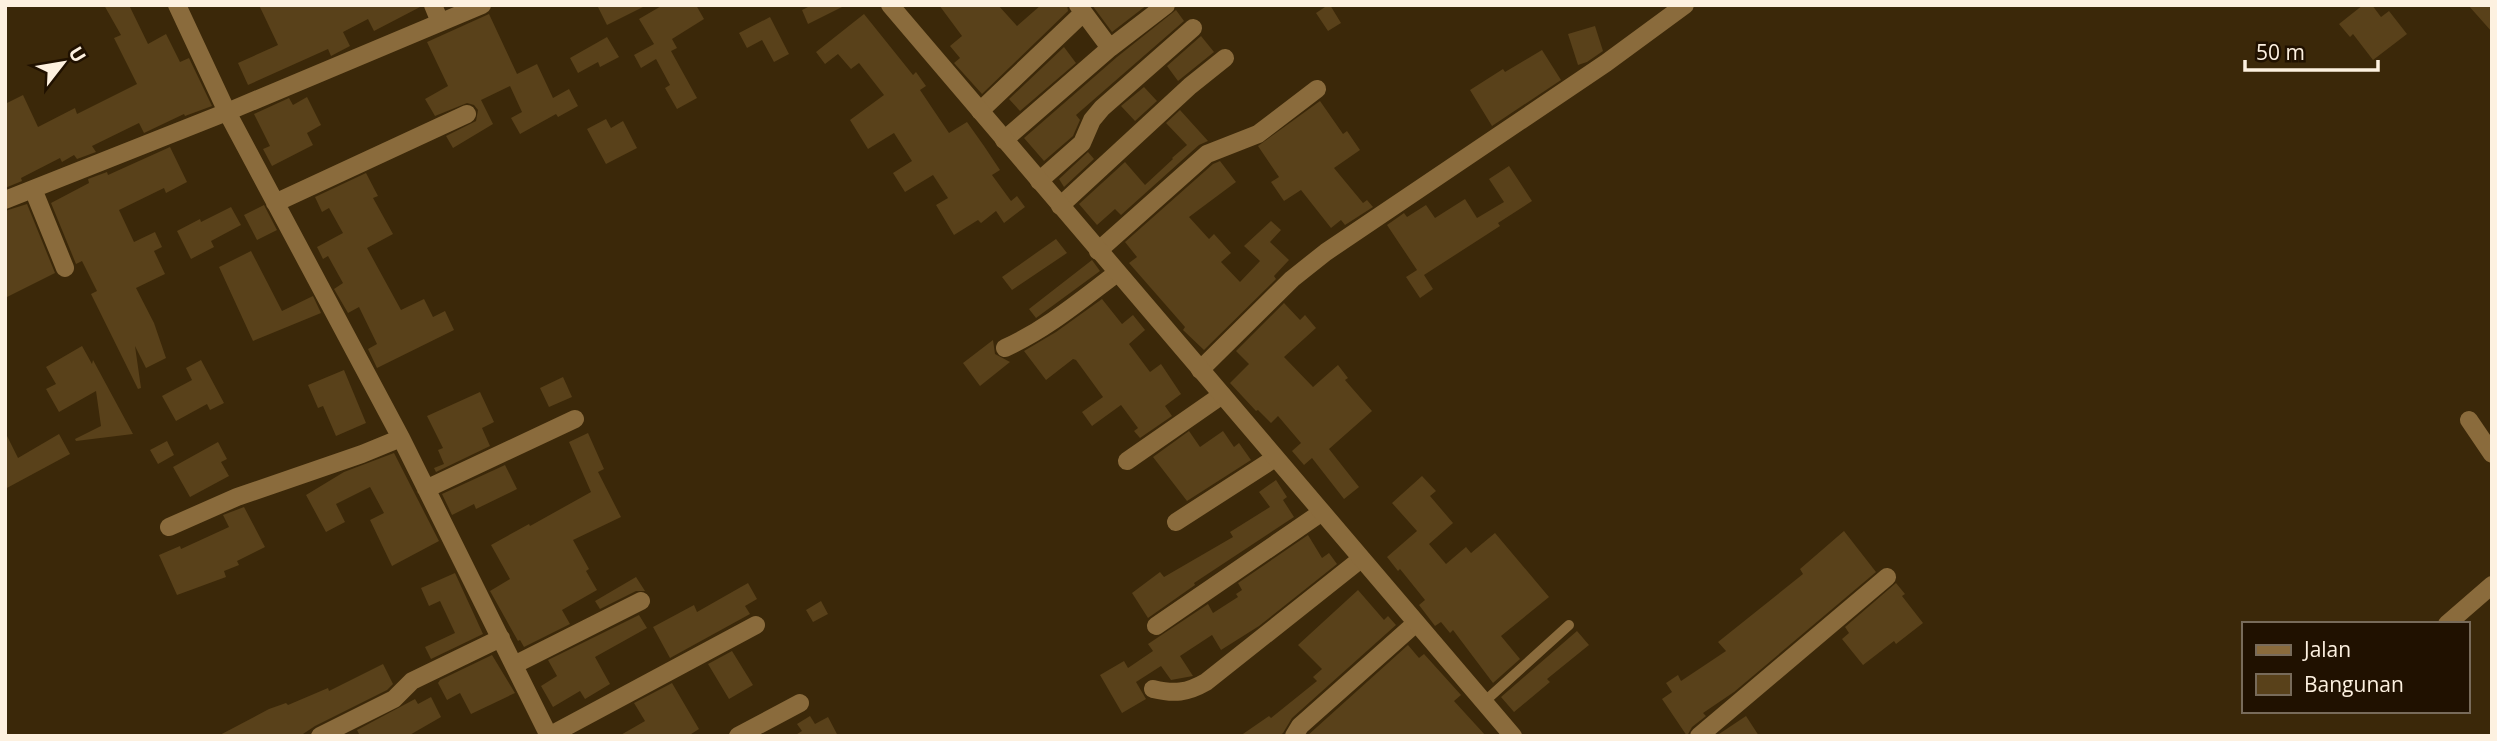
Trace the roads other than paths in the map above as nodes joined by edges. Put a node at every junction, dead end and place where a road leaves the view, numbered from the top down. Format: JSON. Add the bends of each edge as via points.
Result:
{"nodes":[{"id":1,"x":177,"y":5,"type":"edge"},
{"id":2,"x":433,"y":5,"type":"edge"},
{"id":3,"x":482,"y":5,"type":"edge"},
{"id":4,"x":1166,"y":5,"type":"edge"},
{"id":5,"x":1685,"y":5,"type":"edge"},
{"id":6,"x":898,"y":8,"type":"edge"},
{"id":7,"x":1081,"y":9,"type":"edge"},
{"id":8,"x":440,"y":22,"type":"junction"},
{"id":9,"x":1194,"y":28,"type":"dead end"},
{"id":10,"x":1110,"y":48,"type":"junction"},
{"id":11,"x":1225,"y":58,"type":"dead end"},
{"id":12,"x":1317,"y":89,"type":"dead end"},
{"id":13,"x":227,"y":111,"type":"junction"},
{"id":14,"x":980,"y":111,"type":"junction"},
{"id":15,"x":467,"y":114,"type":"dead end"},
{"id":16,"x":1004,"y":140,"type":"junction"},
{"id":17,"x":1039,"y":181,"type":"junction"},
{"id":18,"x":33,"y":189,"type":"junction"},
{"id":19,"x":5,"y":200,"type":"edge"},
{"id":20,"x":275,"y":203,"type":"junction"},
{"id":21,"x":1060,"y":206,"type":"junction"},
{"id":22,"x":1098,"y":251,"type":"junction"},
{"id":23,"x":65,"y":268,"type":"dead end"},
{"id":24,"x":1117,"y":273,"type":"junction"},
{"id":25,"x":1005,"y":348,"type":"dead end"},
{"id":26,"x":1200,"y":370,"type":"junction"},
{"id":27,"x":1222,"y":395,"type":"junction"},
{"id":28,"x":575,"y":419,"type":"dead end"},
{"id":29,"x":2469,"y":420,"type":"dead end"},
{"id":30,"x":401,"y":438,"type":"junction"},
{"id":31,"x":2492,"y":454,"type":"edge"},
{"id":32,"x":1275,"y":458,"type":"junction"},
{"id":33,"x":1127,"y":461,"type":"dead end"},
{"id":34,"x":426,"y":489,"type":"junction"},
{"id":35,"x":1322,"y":512,"type":"junction"},
{"id":36,"x":1176,"y":522,"type":"dead end"},
{"id":37,"x":169,"y":527,"type":"dead end"},
{"id":38,"x":1361,"y":559,"type":"junction"},
{"id":39,"x":1887,"y":577,"type":"dead end"},
{"id":40,"x":2492,"y":585,"type":"edge"},
{"id":41,"x":642,"y":601,"type":"dead end"},
{"id":42,"x":2449,"y":622,"type":"edge"},
{"id":43,"x":1416,"y":623,"type":"junction"},
{"id":44,"x":756,"y":625,"type":"dead end"},
{"id":45,"x":1569,"y":625,"type":"dead end"},
{"id":46,"x":1156,"y":626,"type":"dead end"},
{"id":47,"x":501,"y":638,"type":"junction"},
{"id":48,"x":514,"y":665,"type":"junction"},
{"id":49,"x":1153,"y":689,"type":"dead end"},
{"id":50,"x":1484,"y":702,"type":"junction"},
{"id":51,"x":800,"y":703,"type":"dead end"},
{"id":52,"x":320,"y":736,"type":"edge"},
{"id":53,"x":549,"y":736,"type":"edge"},
{"id":54,"x":738,"y":736,"type":"edge"},
{"id":55,"x":1294,"y":736,"type":"edge"},
{"id":56,"x":1513,"y":736,"type":"edge"},
{"id":57,"x":1699,"y":736,"type":"edge"}],
"edges":[{"from":1,"to":13,"type":"street"},
{"from":2,"to":8,"type":"street"},
{"from":3,"to":8,"type":"street"},
{"from":4,"to":10,"type":"street"},
{"from":5,"to":26,"type":"street","via":[[1326,251]]},
{"from":6,"to":14,"type":"street"},
{"from":7,"to":10,"type":"street"},
{"from":7,"to":14,"type":"street"},
{"from":8,"to":13,"type":"street"},
{"from":9,"to":17,"type":"street","via":[[1102,108],[1082,143]]},
{"from":10,"to":16,"type":"street"},
{"from":11,"to":21,"type":"street"},
{"from":12,"to":22,"type":"street","via":[[1258,134],[1207,154]]},
{"from":13,"to":18,"type":"street"},
{"from":13,"to":20,"type":"street"},
{"from":14,"to":16,"type":"street"},
{"from":15,"to":20,"type":"street"},
{"from":16,"to":17,"type":"street"},
{"from":17,"to":21,"type":"street"},
{"from":18,"to":19,"type":"street"},
{"from":18,"to":23,"type":"street"},
{"from":20,"to":30,"type":"street"},
{"from":21,"to":22,"type":"street"},
{"from":22,"to":24,"type":"street"},
{"from":24,"to":25,"type":"street","via":[[1052,322]]},
{"from":24,"to":26,"type":"street"},
{"from":26,"to":27,"type":"street"},
{"from":27,"to":32,"type":"street"},
{"from":27,"to":33,"type":"street"},
{"from":28,"to":34,"type":"street"},
{"from":29,"to":31,"type":"street"},
{"from":30,"to":34,"type":"street"},
{"from":30,"to":37,"type":"street","via":[[237,497]]},
{"from":32,"to":35,"type":"street"},
{"from":32,"to":36,"type":"street"},
{"from":34,"to":47,"type":"street"},
{"from":35,"to":38,"type":"street"},
{"from":35,"to":46,"type":"street"},
{"from":38,"to":43,"type":"street"},
{"from":38,"to":49,"type":"street","via":[[1206,682],[1182,693]]},
{"from":39,"to":57,"type":"street"},
{"from":40,"to":42,"type":"street"},
{"from":41,"to":48,"type":"street"},
{"from":43,"to":50,"type":"street"},
{"from":43,"to":55,"type":"street"},
{"from":44,"to":53,"type":"street"},
{"from":45,"to":50,"type":"lane"},
{"from":47,"to":48,"type":"street"},
{"from":47,"to":52,"type":"street","via":[[412,681],[394,699]]},
{"from":48,"to":53,"type":"street"},
{"from":50,"to":56,"type":"street"},
{"from":51,"to":54,"type":"street"}]}
